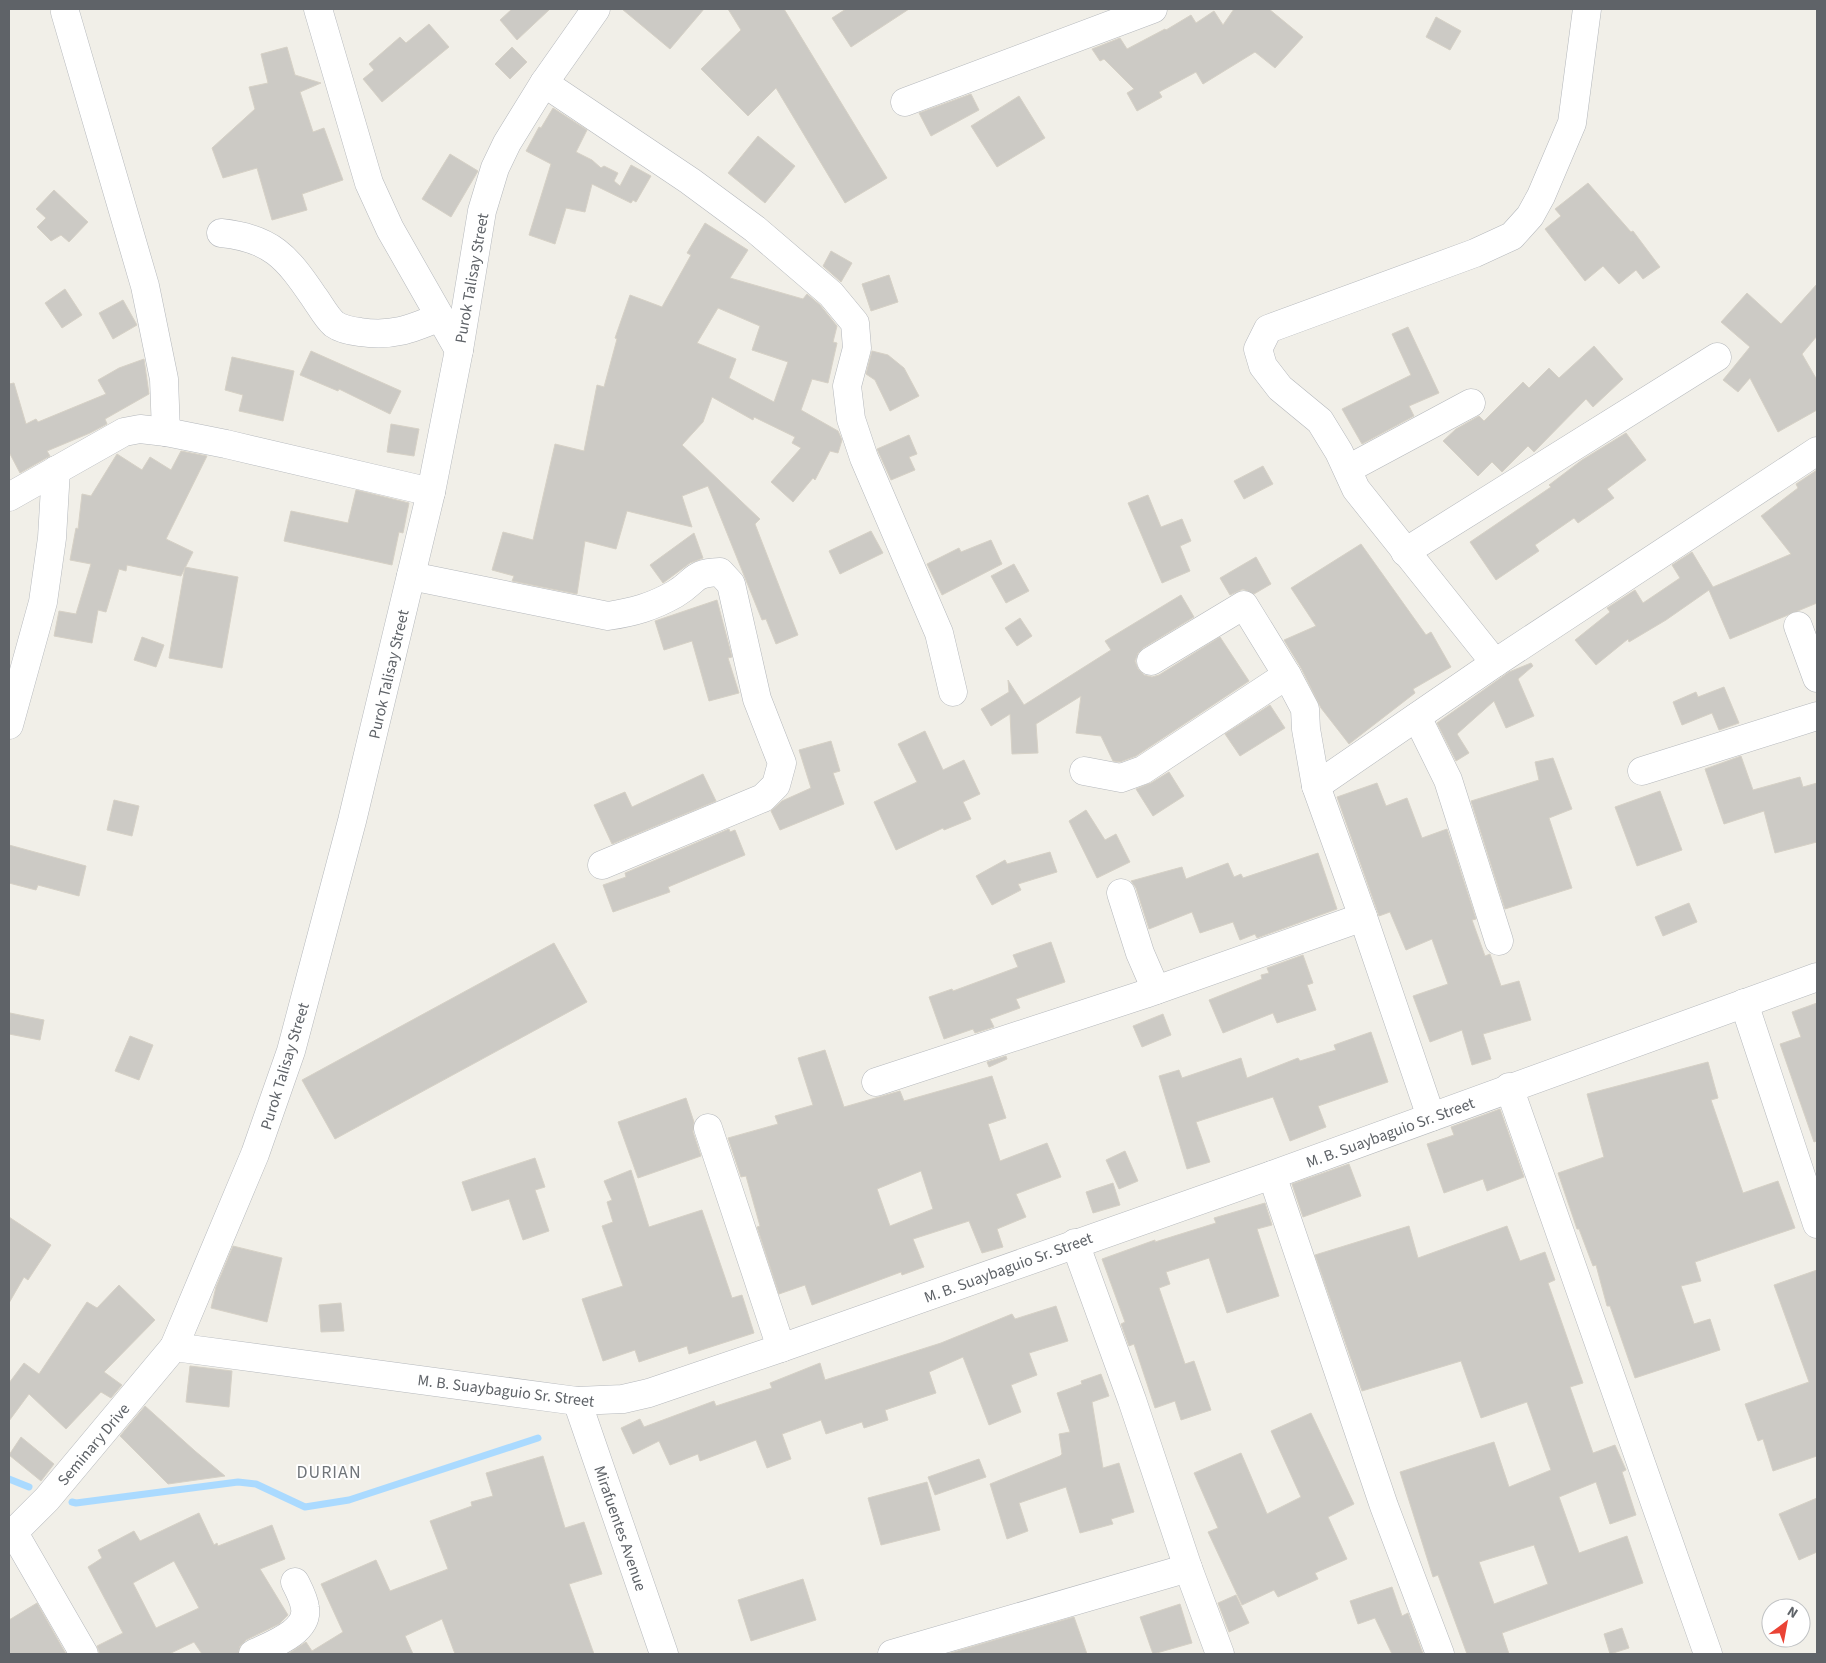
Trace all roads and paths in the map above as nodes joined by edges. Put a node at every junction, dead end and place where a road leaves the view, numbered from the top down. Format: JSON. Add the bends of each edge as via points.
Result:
{"nodes":[{"id":1,"x":318,"y":9,"type":"edge"},
{"id":2,"x":596,"y":9,"type":"edge"},
{"id":3,"x":1153,"y":9,"type":"edge"},
{"id":4,"x":1586,"y":9,"type":"edge"},
{"id":5,"x":65,"y":12,"type":"dead end"},
{"id":6,"x":544,"y":83,"type":"junction"},
{"id":7,"x":905,"y":102,"type":"dead end"},
{"id":8,"x":221,"y":233,"type":"dead end"},
{"id":9,"x":440,"y":317,"type":"junction"},
{"id":10,"x":459,"y":350,"type":"junction"},
{"id":11,"x":1717,"y":358,"type":"dead end"},
{"id":12,"x":1471,"y":403,"type":"dead end"},
{"id":13,"x":166,"y":432,"type":"junction"},
{"id":14,"x":1817,"y":451,"type":"edge"},
{"id":15,"x":56,"y":470,"type":"junction"},
{"id":16,"x":1348,"y":470,"type":"junction"},
{"id":17,"x":431,"y":492,"type":"junction"},
{"id":18,"x":9,"y":497,"type":"edge"},
{"id":19,"x":1405,"y":552,"type":"junction"},
{"id":20,"x":411,"y":576,"type":"junction"},
{"id":21,"x":1798,"y":626,"type":"dead end"},
{"id":22,"x":1151,"y":661,"type":"dead end"},
{"id":23,"x":1495,"y":663,"type":"junction"},
{"id":24,"x":1287,"y":675,"type":"junction"},
{"id":25,"x":1817,"y":678,"type":"edge"},
{"id":26,"x":952,"y":692,"type":"dead end"},
{"id":27,"x":1817,"y":716,"type":"edge"},
{"id":28,"x":1417,"y":717,"type":"junction"},
{"id":29,"x":9,"y":725,"type":"edge"},
{"id":30,"x":1642,"y":771,"type":"dead end"},
{"id":31,"x":1084,"y":772,"type":"dead end"},
{"id":32,"x":1316,"y":786,"type":"junction"},
{"id":33,"x":602,"y":865,"type":"dead end"},
{"id":34,"x":1121,"y":893,"type":"dead end"},
{"id":35,"x":1363,"y":917,"type":"junction"},
{"id":36,"x":1498,"y":941,"type":"dead end"},
{"id":37,"x":1817,"y":977,"type":"edge"},
{"id":38,"x":1156,"y":990,"type":"junction"},
{"id":39,"x":1744,"y":1003,"type":"junction"},
{"id":40,"x":876,"y":1082,"type":"dead end"},
{"id":41,"x":1509,"y":1087,"type":"junction"},
{"id":42,"x":1431,"y":1117,"type":"junction"},
{"id":43,"x":708,"y":1128,"type":"dead end"},
{"id":44,"x":1272,"y":1175,"type":"junction"},
{"id":45,"x":1817,"y":1224,"type":"edge"},
{"id":46,"x":1075,"y":1243,"type":"junction"},
{"id":47,"x":174,"y":1347,"type":"junction"},
{"id":48,"x":781,"y":1348,"type":"junction"},
{"id":49,"x":577,"y":1401,"type":"junction"},
{"id":50,"x":11,"y":1535,"type":"edge"},
{"id":51,"x":1188,"y":1568,"type":"junction"},
{"id":52,"x":295,"y":1582,"type":"dead end"},
{"id":53,"x":84,"y":1654,"type":"edge"},
{"id":54,"x":253,"y":1654,"type":"edge"},
{"id":55,"x":664,"y":1654,"type":"edge"},
{"id":56,"x":892,"y":1654,"type":"edge"},
{"id":57,"x":1220,"y":1654,"type":"edge"},
{"id":58,"x":1440,"y":1654,"type":"edge"},
{"id":59,"x":1708,"y":1654,"type":"edge"}],
"edges":[{"from":1,"to":9,"type":"street","via":[[369,183],[390,229]]},
{"from":2,"to":6,"type":"street","name":"Purok Talisay Street"},
{"from":3,"to":7,"type":"street"},
{"from":4,"to":16,"type":"street","via":[[1572,123],[1541,196],[1530,216],[1512,236],[1475,253],[1268,329],[1258,349],[1263,366],[1280,388],[1320,421]]},
{"from":5,"to":13,"type":"street","via":[[144,286],[164,378]]},
{"from":6,"to":10,"type":"street","name":"Purok Talisay Street","via":[[495,168],[482,211]]},
{"from":6,"to":26,"type":"street","via":[[755,229],[832,294],[855,322],[856,348],[847,386],[851,419],[864,458],[939,633]]},
{"from":8,"to":9,"type":"street","via":[[261,241],[282,254],[325,313],[335,324],[348,330],[379,335],[405,332]]},
{"from":9,"to":10,"type":"street"},
{"from":10,"to":17,"type":"street","name":"Purok Talisay Street"},
{"from":11,"to":19,"type":"street"},
{"from":12,"to":16,"type":"street"},
{"from":13,"to":15,"type":"street","via":[[140,429],[124,432]]},
{"from":13,"to":17,"type":"street"},
{"from":14,"to":23,"type":"street"},
{"from":15,"to":18,"type":"street"},
{"from":15,"to":29,"type":"street","via":[[52,538],[43,602]]},
{"from":16,"to":19,"type":"street","via":[[1356,489]]},
{"from":17,"to":20,"type":"street","name":"Purok Talisay Street"},
{"from":19,"to":23,"type":"street"},
{"from":20,"to":33,"type":"street","via":[[608,616],[638,612],[677,593],[702,572],[720,572],[731,584],[757,699],[782,763],[776,784],[763,798]]},
{"from":20,"to":47,"type":"street","name":"Purok Talisay Street","via":[[352,821],[291,1051],[255,1154]]},
{"from":21,"to":25,"type":"street"},
{"from":22,"to":24,"type":"street","via":[[1244,605]]},
{"from":23,"to":28,"type":"street"},
{"from":24,"to":31,"type":"street","via":[[1142,770],[1122,778]]},
{"from":24,"to":32,"type":"street","via":[[1305,709]]},
{"from":27,"to":30,"type":"street"},
{"from":28,"to":32,"type":"street"},
{"from":28,"to":36,"type":"street","via":[[1448,780]]},
{"from":32,"to":35,"type":"street"},
{"from":34,"to":38,"type":"street"},
{"from":35,"to":38,"type":"street"},
{"from":35,"to":42,"type":"street"},
{"from":37,"to":39,"type":"street","name":"M. B. Suaybaguio Sr. Street"},
{"from":38,"to":40,"type":"street"},
{"from":39,"to":41,"type":"street","name":"M. B. Suaybaguio Sr. Street"},
{"from":39,"to":45,"type":"street"},
{"from":41,"to":42,"type":"street","name":"M. B. Suaybaguio Sr. Street"},
{"from":41,"to":59,"type":"street"},
{"from":42,"to":44,"type":"street","name":"M. B. Suaybaguio Sr. Street"},
{"from":43,"to":48,"type":"street"},
{"from":44,"to":46,"type":"street","name":"M. B. Suaybaguio Sr. Street"},
{"from":44,"to":58,"type":"street","via":[[1384,1506]]},
{"from":46,"to":48,"type":"street","name":"M. B. Suaybaguio Sr. Street"},
{"from":46,"to":51,"type":"street"},
{"from":47,"to":49,"type":"street","name":"M. B. Suaybaguio Sr. Street"},
{"from":47,"to":50,"type":"street","name":"Seminary Drive","via":[[47,1499]]},
{"from":48,"to":49,"type":"street","name":"M. B. Suaybaguio Sr. Street","via":[[649,1393],[623,1399]]},
{"from":49,"to":55,"type":"street","name":"Mirafuentes Avenue"},
{"from":50,"to":53,"type":"street"},
{"from":51,"to":56,"type":"street"},
{"from":51,"to":57,"type":"street"},
{"from":52,"to":54,"type":"street","via":[[306,1618],[291,1633]]}]}
